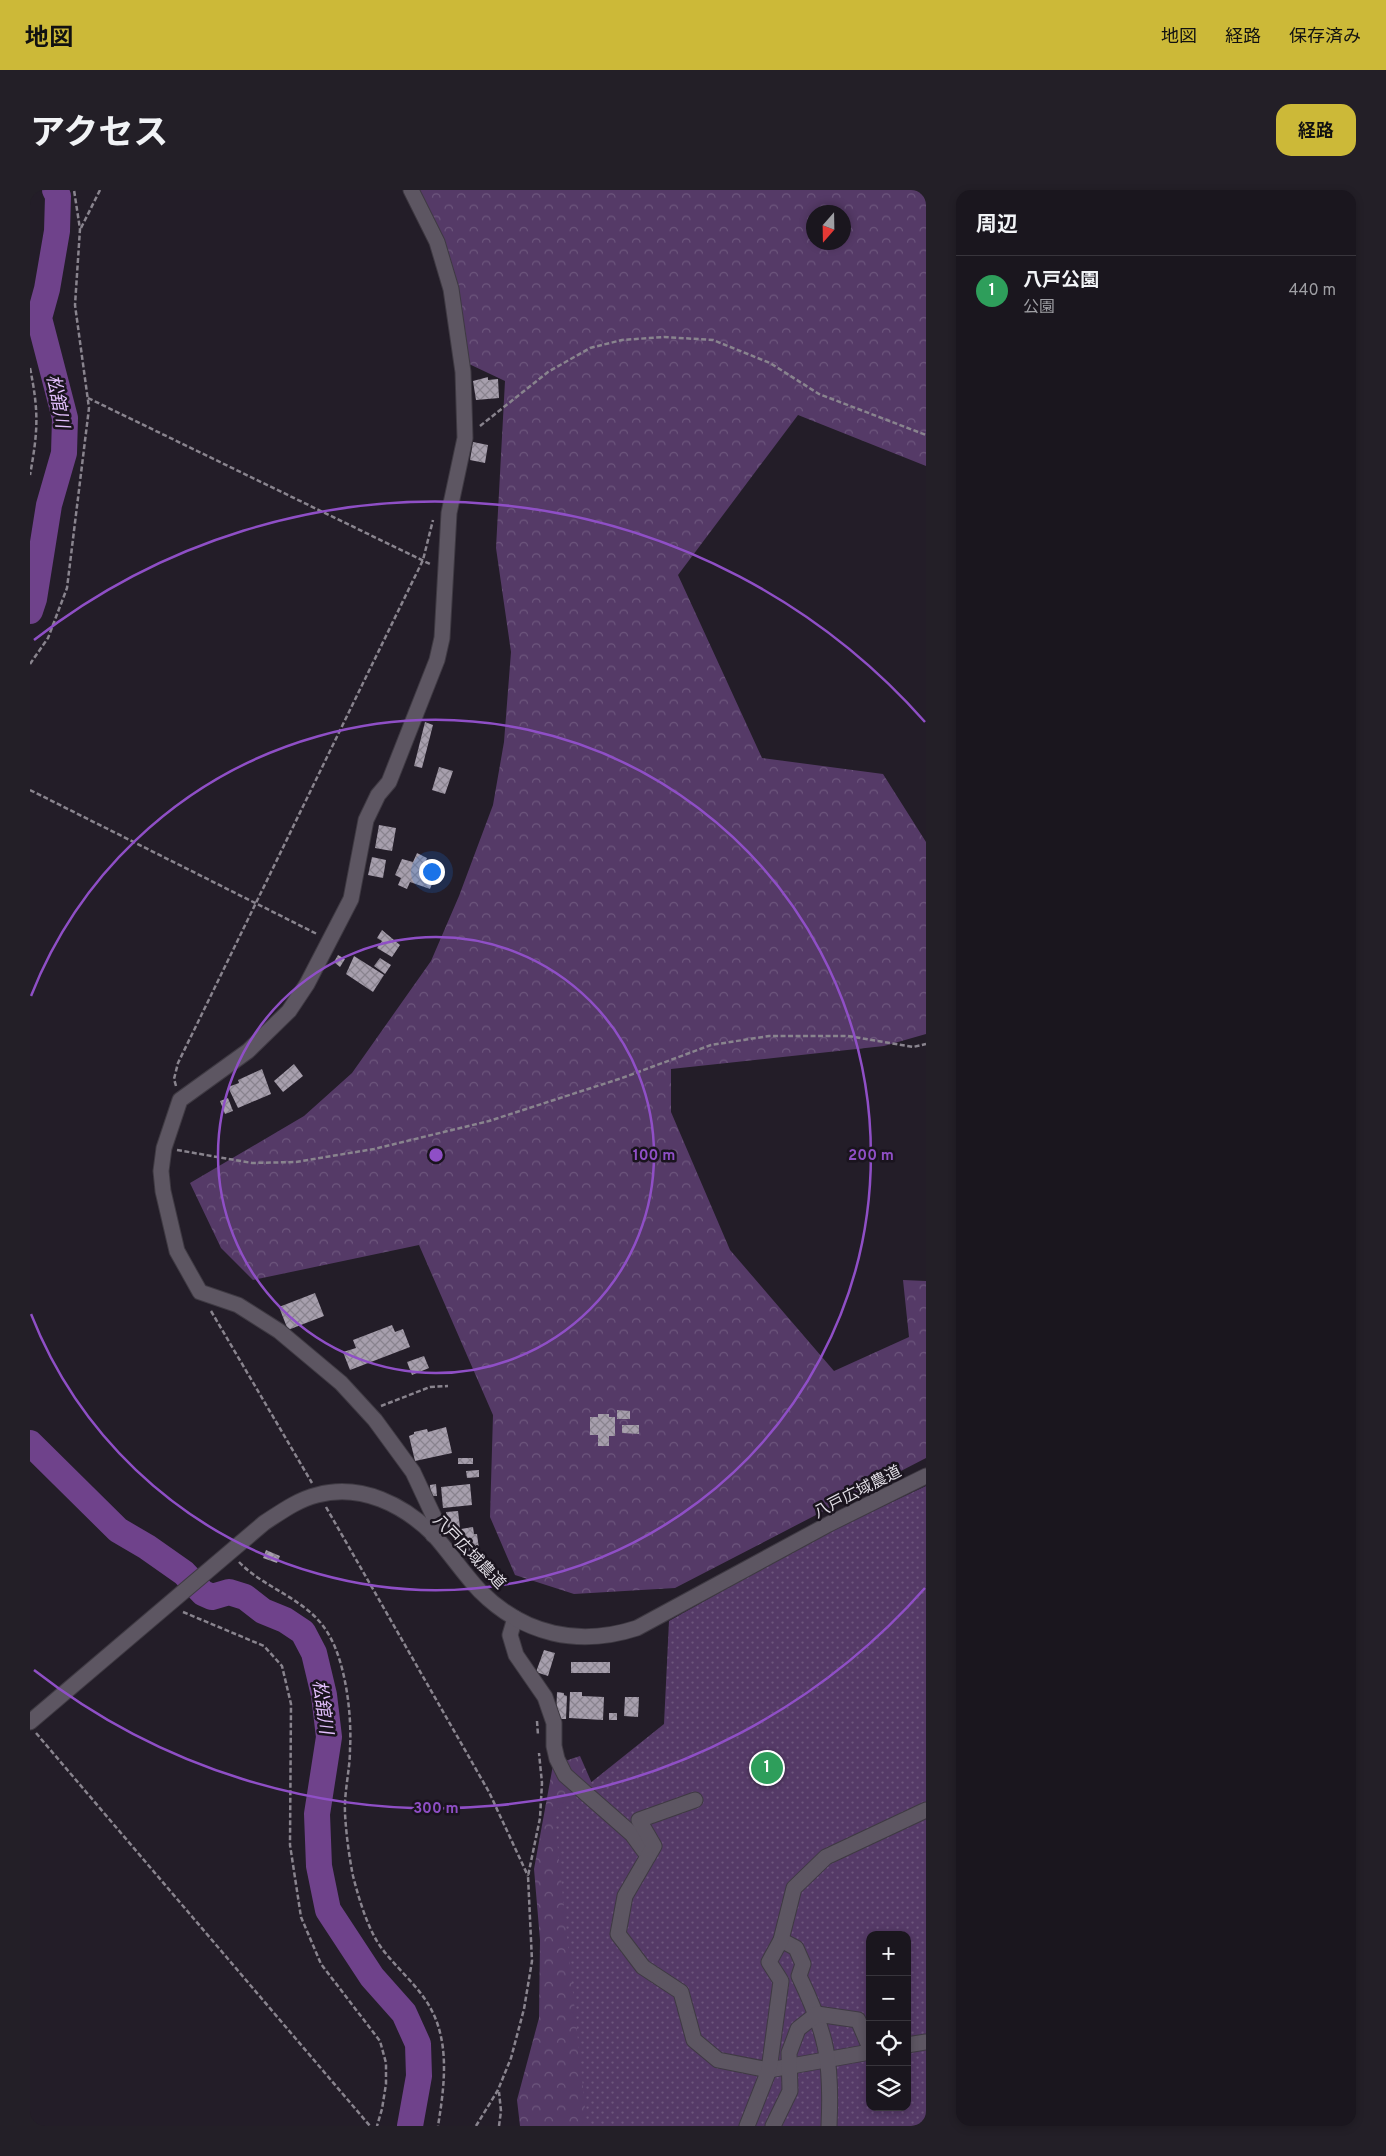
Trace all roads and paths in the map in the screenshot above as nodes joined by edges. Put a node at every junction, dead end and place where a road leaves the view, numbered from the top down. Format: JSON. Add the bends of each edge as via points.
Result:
{"nodes":[{"id":1,"x":74,"y":190,"type":"edge"},
{"id":2,"x":100,"y":190,"type":"edge"},
{"id":3,"x":411,"y":190,"type":"edge"},
{"id":4,"x":80,"y":229,"type":"junction"},
{"id":5,"x":30,"y":368,"type":"edge"},
{"id":6,"x":88,"y":397,"type":"junction"},
{"id":7,"x":926,"y":435,"type":"edge"},
{"id":8,"x":465,"y":438,"type":"junction"},
{"id":9,"x":30,"y":475,"type":"edge"},
{"id":10,"x":434,"y":515,"type":"dead end"},
{"id":11,"x":423,"y":560,"type":"junction"},
{"id":12,"x":446,"y":572,"type":"junction"},
{"id":13,"x":30,"y":664,"type":"edge"},
{"id":14,"x":30,"y":790,"type":"edge"},
{"id":15,"x":256,"y":904,"type":"junction"},
{"id":16,"x":330,"y":941,"type":"junction"},
{"id":17,"x":926,"y":1044,"type":"edge"},
{"id":18,"x":180,"y":1100,"type":"junction"},
{"id":19,"x":164,"y":1148,"type":"junction"},
{"id":20,"x":200,"y":1292,"type":"junction"},
{"id":21,"x":448,"y":1386,"type":"dead end"},
{"id":22,"x":368,"y":1412,"type":"junction"},
{"id":23,"x":926,"y":1476,"type":"edge"},
{"id":24,"x":318,"y":1494,"type":"junction"},
{"id":25,"x":433,"y":1535,"type":"junction"},
{"id":26,"x":226,"y":1554,"type":"junction"},
{"id":27,"x":171,"y":1601,"type":"junction"},
{"id":28,"x":515,"y":1618,"type":"junction"},
{"id":29,"x":537,"y":1720,"type":"dead end"},
{"id":30,"x":30,"y":1722,"type":"edge"},
{"id":31,"x":30,"y":1726,"type":"edge"},
{"id":32,"x":538,"y":1738,"type":"dead end"},
{"id":33,"x":539,"y":1747,"type":"dead end"},
{"id":34,"x":695,"y":1800,"type":"dead end"},
{"id":35,"x":926,"y":1810,"type":"edge"},
{"id":36,"x":648,"y":1856,"type":"junction"},
{"id":37,"x":528,"y":1876,"type":"junction"},
{"id":38,"x":781,"y":1940,"type":"junction"},
{"id":39,"x":799,"y":1976,"type":"junction"},
{"id":40,"x":781,"y":1981,"type":"junction"},
{"id":41,"x":817,"y":2014,"type":"junction"},
{"id":42,"x":866,"y":2039,"type":"edge"},
{"id":43,"x":926,"y":2042,"type":"edge"},
{"id":44,"x":911,"y":2044,"type":"edge"},
{"id":45,"x":866,"y":2053,"type":"edge"},
{"id":46,"x":829,"y":2059,"type":"junction"},
{"id":47,"x":788,"y":2066,"type":"junction"},
{"id":48,"x":769,"y":2070,"type":"junction"},
{"id":49,"x":498,"y":2090,"type":"junction"},
{"id":50,"x":749,"y":2123,"type":"edge"},
{"id":51,"x":370,"y":2126,"type":"edge"},
{"id":52,"x":377,"y":2126,"type":"edge"},
{"id":53,"x":438,"y":2126,"type":"edge"},
{"id":54,"x":476,"y":2126,"type":"edge"},
{"id":55,"x":499,"y":2126,"type":"edge"},
{"id":56,"x":765,"y":2126,"type":"edge"},
{"id":57,"x":774,"y":2126,"type":"edge"},
{"id":58,"x":829,"y":2126,"type":"edge"}],
"edges":[{"from":1,"to":4,"type":"path"},
{"from":2,"to":4,"type":"path"},
{"from":3,"to":8,"type":"street","via":[[436,242],[451,289],[463,372]]},
{"from":4,"to":6,"type":"path","via":[[74,304]]},
{"from":5,"to":9,"type":"path","via":[[37,405],[37,435]]},
{"from":6,"to":11,"type":"path"},
{"from":6,"to":13,"type":"path","via":[[66,588],[48,638]]},
{"from":7,"to":8,"type":"path","via":[[819,394],[770,362],[714,340],[664,337],[622,340],[590,348],[548,372]]},
{"from":8,"to":12,"type":"street","via":[[449,513]]},
{"from":10,"to":11,"type":"path"},
{"from":11,"to":12,"type":"path"},
{"from":11,"to":15,"type":"path"},
{"from":12,"to":16,"type":"street","via":[[442,638],[437,660],[389,782],[378,795],[366,820],[351,899]]},
{"from":14,"to":15,"type":"path"},
{"from":15,"to":16,"type":"path"},
{"from":15,"to":18,"type":"path","via":[[178,1063],[174,1079]]},
{"from":16,"to":18,"type":"street","via":[[308,984],[288,1011],[248,1051]]},
{"from":17,"to":19,"type":"path","via":[[913,1047],[848,1036],[769,1036],[711,1045],[489,1121],[374,1149],[296,1162],[252,1163]]},
{"from":18,"to":19,"type":"street"},
{"from":19,"to":20,"type":"street","via":[[160,1171],[162,1191],[178,1251]]},
{"from":20,"to":22,"type":"street","via":[[238,1305],[279,1331],[341,1383]]},
{"from":20,"to":24,"type":"path"},
{"from":21,"to":22,"type":"path","via":[[430,1386]]},
{"from":22,"to":25,"type":"street","via":[[413,1472],[434,1517]]},
{"from":23,"to":28,"type":"street","name":"八戸広域農道","via":[[829,1524],[637,1628],[613,1636],[582,1637],[542,1630]]},
{"from":24,"to":25,"type":"street","name":"八戸広域農道","via":[[365,1493],[388,1502]]},
{"from":24,"to":26,"type":"street","name":"八戸広域農道","via":[[298,1501],[264,1523]]},
{"from":24,"to":37,"type":"path","via":[[489,1792]]},
{"from":25,"to":28,"type":"street","name":"八戸広域農道","via":[[480,1590]]},
{"from":26,"to":27,"type":"street","name":"八戸広域農道"},
{"from":26,"to":53,"type":"path","via":[[314,1616],[329,1634],[340,1660],[349,1709],[350,1748],[345,1811],[353,1874],[362,1909],[378,1943],[432,2011],[444,2051]]},
{"from":27,"to":30,"type":"street","name":"八戸広域農道"},
{"from":27,"to":52,"type":"path","via":[[184,1612],[264,1646],[282,1666],[291,1704],[290,1845],[301,1917],[321,1964],[380,2041],[386,2064],[386,2084]]},
{"from":28,"to":36,"type":"street","via":[[510,1635],[516,1655],[545,1696],[554,1723],[557,1759],[565,1775],[632,1834]]},
{"from":29,"to":32,"type":"path"},
{"from":31,"to":51,"type":"path"},
{"from":33,"to":37,"type":"path","via":[[540,1818]]},
{"from":34,"to":36,"type":"street","via":[[639,1820],[654,1846]]},
{"from":35,"to":38,"type":"street","via":[[826,1857],[794,1888]]},
{"from":36,"to":48,"type":"street","via":[[625,1896],[618,1934],[643,1967],[681,1992],[694,2040],[718,2060]]},
{"from":37,"to":49,"type":"path","via":[[532,1961],[524,2009],[511,2058]]},
{"from":38,"to":39,"type":"street","via":[[796,1948],[803,1964]]},
{"from":38,"to":40,"type":"street","via":[[769,1962]]},
{"from":39,"to":40,"type":"street"},
{"from":39,"to":41,"type":"street"},
{"from":40,"to":48,"type":"street"},
{"from":41,"to":42,"type":"street","via":[[858,2020]]},
{"from":41,"to":46,"type":"street"},
{"from":41,"to":47,"type":"street","via":[[798,2029]]},
{"from":43,"to":44,"type":"street"},
{"from":45,"to":46,"type":"street"},
{"from":46,"to":47,"type":"street"},
{"from":46,"to":58,"type":"street"},
{"from":47,"to":48,"type":"street"},
{"from":47,"to":57,"type":"street","via":[[790,2092]]},
{"from":48,"to":50,"type":"street"},
{"from":49,"to":54,"type":"path"},
{"from":49,"to":55,"type":"path"},
{"from":50,"to":56,"type":"street"}]}
